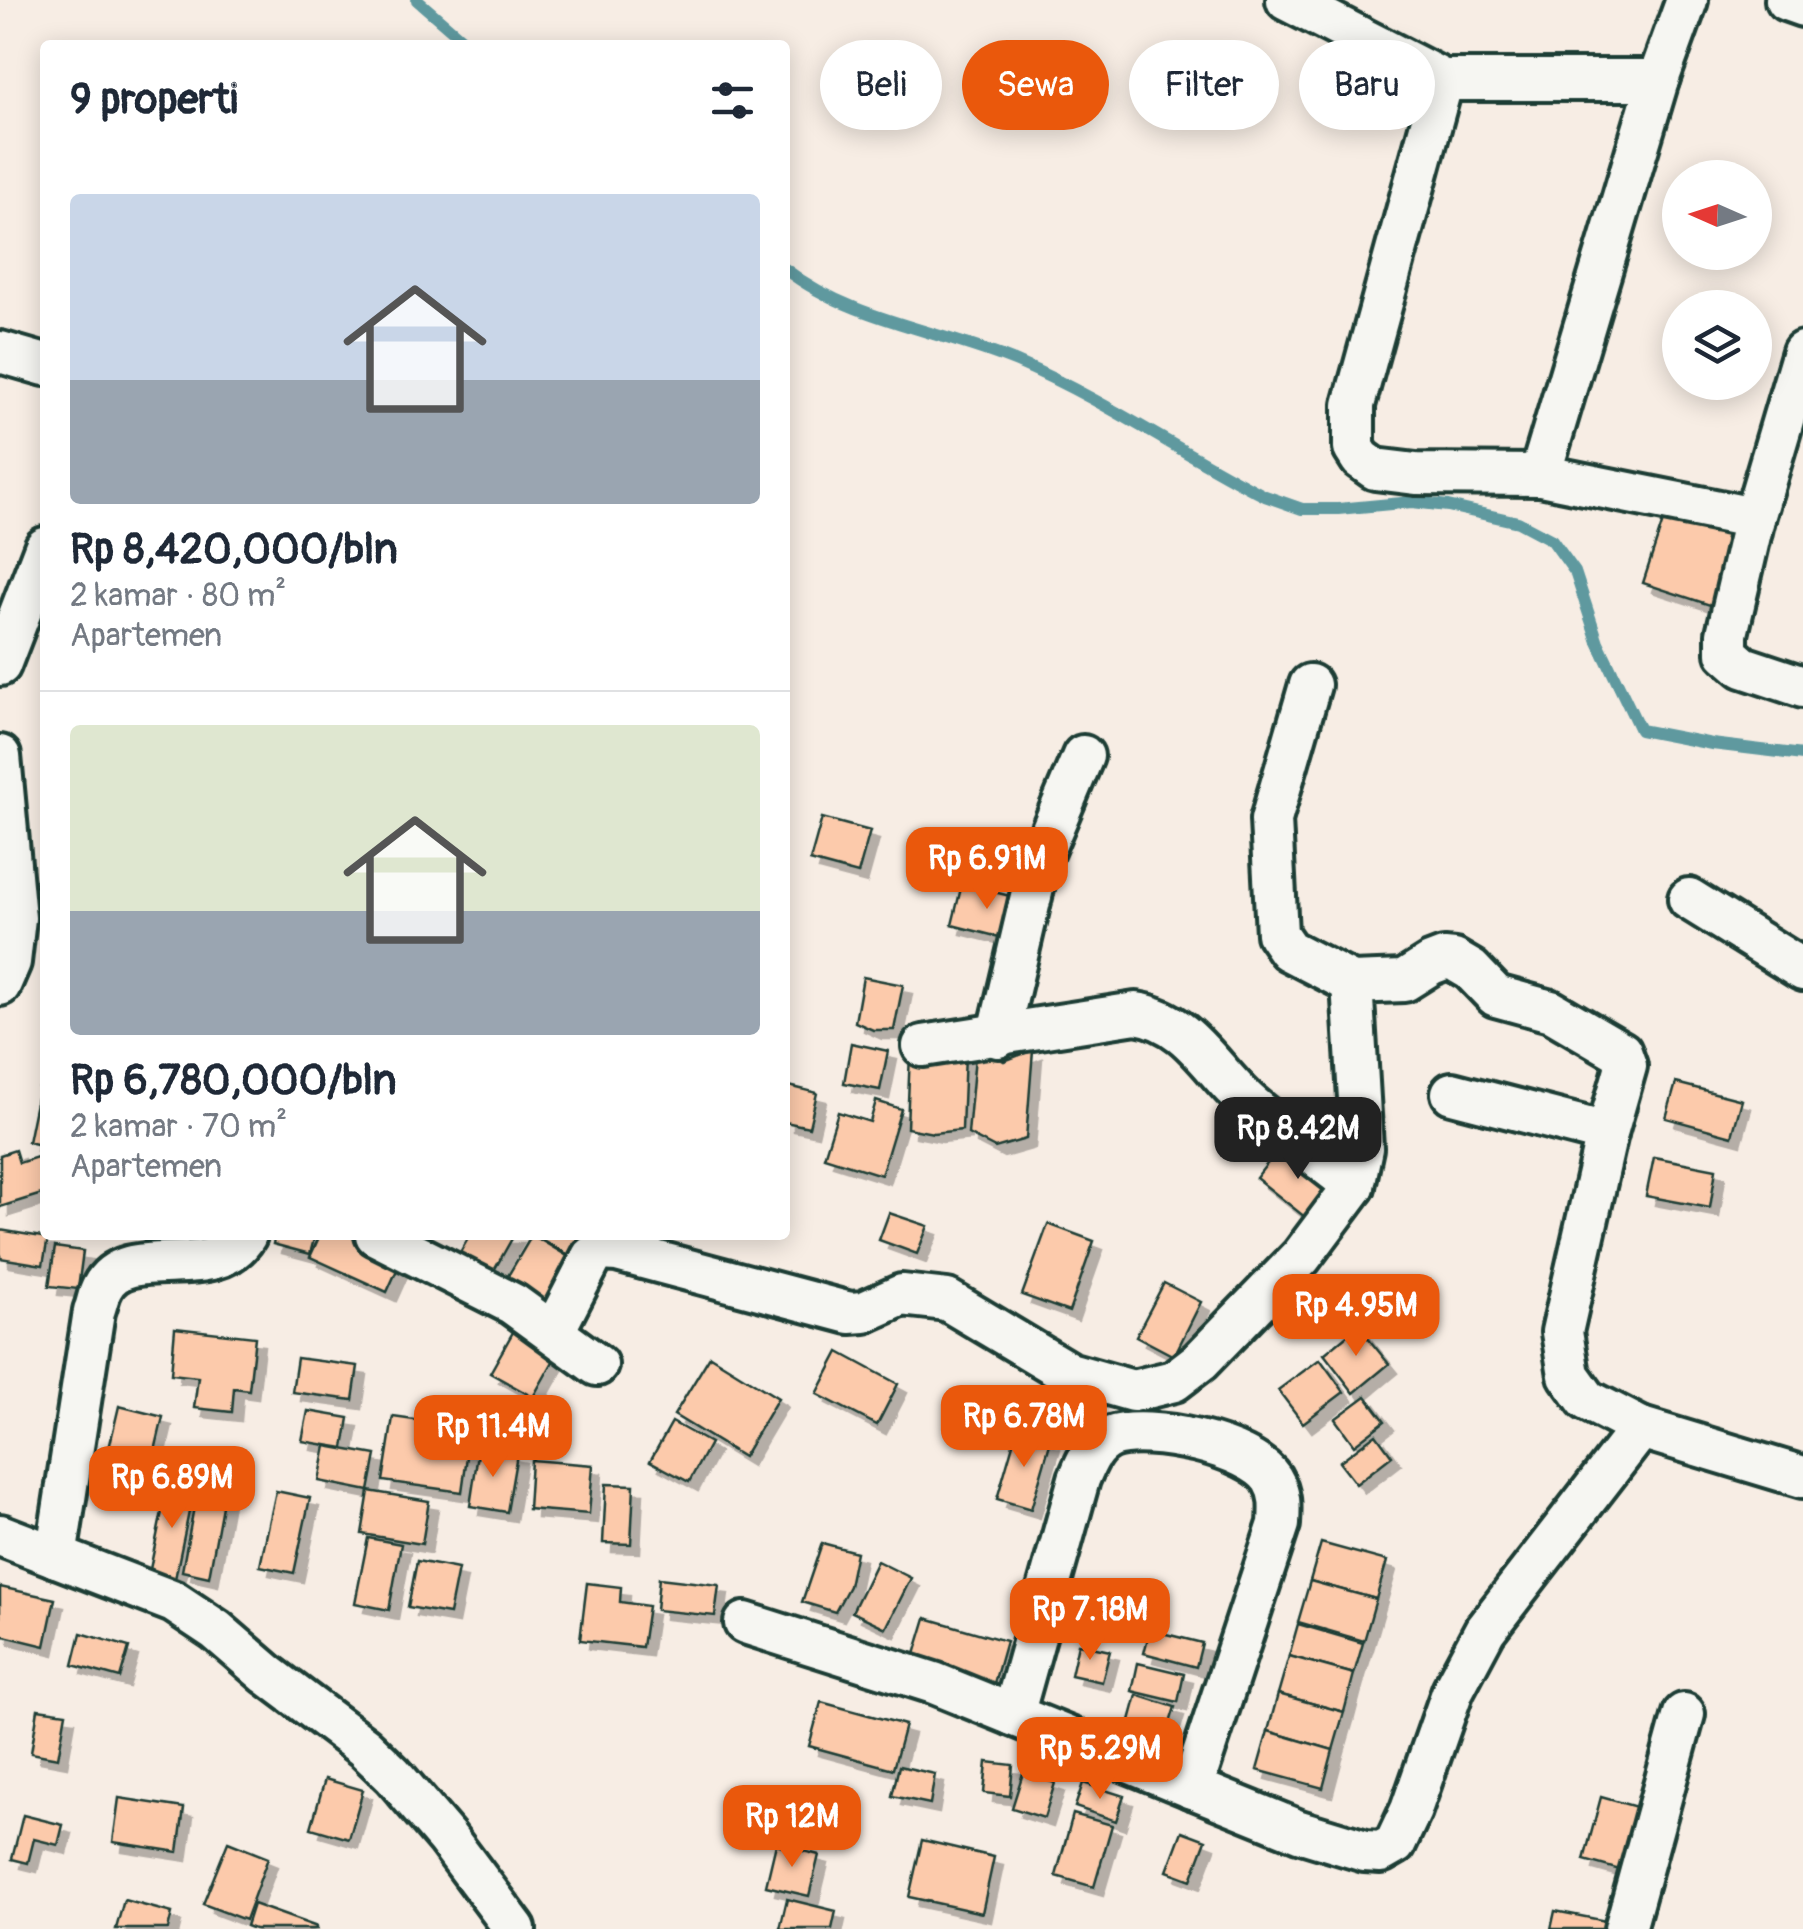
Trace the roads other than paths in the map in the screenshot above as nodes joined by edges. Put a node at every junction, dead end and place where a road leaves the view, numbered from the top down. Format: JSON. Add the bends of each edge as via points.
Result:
{"nodes":[{"id":1,"x":1287,"y":0,"type":"edge"},
{"id":2,"x":1687,"y":0,"type":"edge"},
{"id":3,"x":1786,"y":0,"type":"edge"},
{"id":4,"x":1803,"y":6,"type":"edge"},
{"id":5,"x":1443,"y":80,"type":"junction"},
{"id":6,"x":1658,"y":80,"type":"junction"},
{"id":7,"x":0,"y":352,"type":"edge"},
{"id":8,"x":1803,"y":352,"type":"edge"},
{"id":9,"x":40,"y":364,"type":"edge"},
{"id":10,"x":1540,"y":476,"type":"junction"},
{"id":11,"x":1754,"y":518,"type":"junction"},
{"id":12,"x":40,"y":561,"type":"edge"},
{"id":13,"x":0,"y":665,"type":"edge"},
{"id":14,"x":1310,"y":685,"type":"dead end"},
{"id":15,"x":1803,"y":688,"type":"edge"},
{"id":16,"x":0,"y":756,"type":"edge"},
{"id":17,"x":1083,"y":756,"type":"dead end"},
{"id":18,"x":1690,"y":900,"type":"dead end"},
{"id":19,"x":1803,"y":970,"type":"edge"},
{"id":20,"x":1352,"y":983,"type":"junction"},
{"id":21,"x":0,"y":985,"type":"edge"},
{"id":22,"x":998,"y":1037,"type":"junction"},
{"id":23,"x":923,"y":1046,"type":"dead end"},
{"id":24,"x":1452,"y":1093,"type":"dead end"},
{"id":25,"x":1607,"y":1134,"type":"junction"},
{"id":26,"x":1354,"y":1186,"type":"junction"},
{"id":27,"x":243,"y":1240,"type":"edge"},
{"id":28,"x":402,"y":1240,"type":"edge"},
{"id":29,"x":439,"y":1247,"type":"edge"},
{"id":30,"x":554,"y":1332,"type":"junction"},
{"id":31,"x":597,"y":1365,"type":"dead end"},
{"id":32,"x":1641,"y":1428,"type":"junction"},
{"id":33,"x":1803,"y":1478,"type":"edge"},
{"id":34,"x":0,"y":1535,"type":"edge"},
{"id":35,"x":56,"y":1557,"type":"junction"},
{"id":36,"x":745,"y":1623,"type":"dead end"},
{"id":37,"x":1684,"y":1714,"type":"dead end"},
{"id":38,"x":1012,"y":1715,"type":"junction"},
{"id":39,"x":1192,"y":1788,"type":"junction"},
{"id":40,"x":515,"y":1929,"type":"edge"},
{"id":41,"x":1624,"y":1929,"type":"edge"}],
"edges":[{"from":1,"to":5,"type":"street"},
{"from":2,"to":6,"type":"street"},
{"from":3,"to":4,"type":"street"},
{"from":5,"to":6,"type":"street"},
{"from":5,"to":10,"type":"street","via":[[1354,405],[1354,448],[1375,470]]},
{"from":6,"to":10,"type":"street"},
{"from":7,"to":9,"type":"street"},
{"from":8,"to":11,"type":"street"},
{"from":10,"to":11,"type":"street"},
{"from":11,"to":15,"type":"street","via":[[1727,653],[1743,667]]},
{"from":12,"to":13,"type":"street"},
{"from":14,"to":20,"type":"street","via":[[1271,820],[1276,934],[1288,950]]},
{"from":16,"to":21,"type":"street","via":[[15,918]]},
{"from":17,"to":22,"type":"street","via":[[1040,858]]},
{"from":18,"to":19,"type":"street"},
{"from":20,"to":25,"type":"street","via":[[1404,982],[1431,964],[1454,960],[1496,996],[1551,1011],[1621,1052],[1626,1066]]},
{"from":20,"to":26,"type":"street","via":[[1362,1148]]},
{"from":22,"to":23,"type":"street"},
{"from":22,"to":26,"type":"street","via":[[1152,1015],[1193,1042],[1246,1100]]},
{"from":24,"to":25,"type":"street"},
{"from":25,"to":32,"type":"street","via":[[1562,1332],[1569,1375],[1587,1400]]},
{"from":26,"to":30,"type":"street","via":[[1301,1257],[1200,1361],[1174,1382],[1146,1390],[1069,1372],[947,1300],[902,1294],[850,1313],[617,1250],[592,1258]]},
{"from":27,"to":35,"type":"street","via":[[222,1256],[116,1272],[102,1286]]},
{"from":28,"to":29,"type":"street"},
{"from":29,"to":30,"type":"street"},
{"from":30,"to":31,"type":"street"},
{"from":32,"to":33,"type":"street"},
{"from":32,"to":39,"type":"street","via":[[1485,1630],[1453,1690],[1394,1844],[1365,1852]]},
{"from":34,"to":35,"type":"street"},
{"from":35,"to":40,"type":"street","via":[[174,1602],[364,1747],[447,1838]]},
{"from":36,"to":38,"type":"street"},
{"from":37,"to":41,"type":"street"},
{"from":38,"to":39,"type":"street"},
{"from":38,"to":39,"type":"street","via":[[1090,1454],[1108,1438],[1129,1433],[1160,1432],[1209,1444],[1270,1475],[1281,1498],[1279,1524]]}]}
